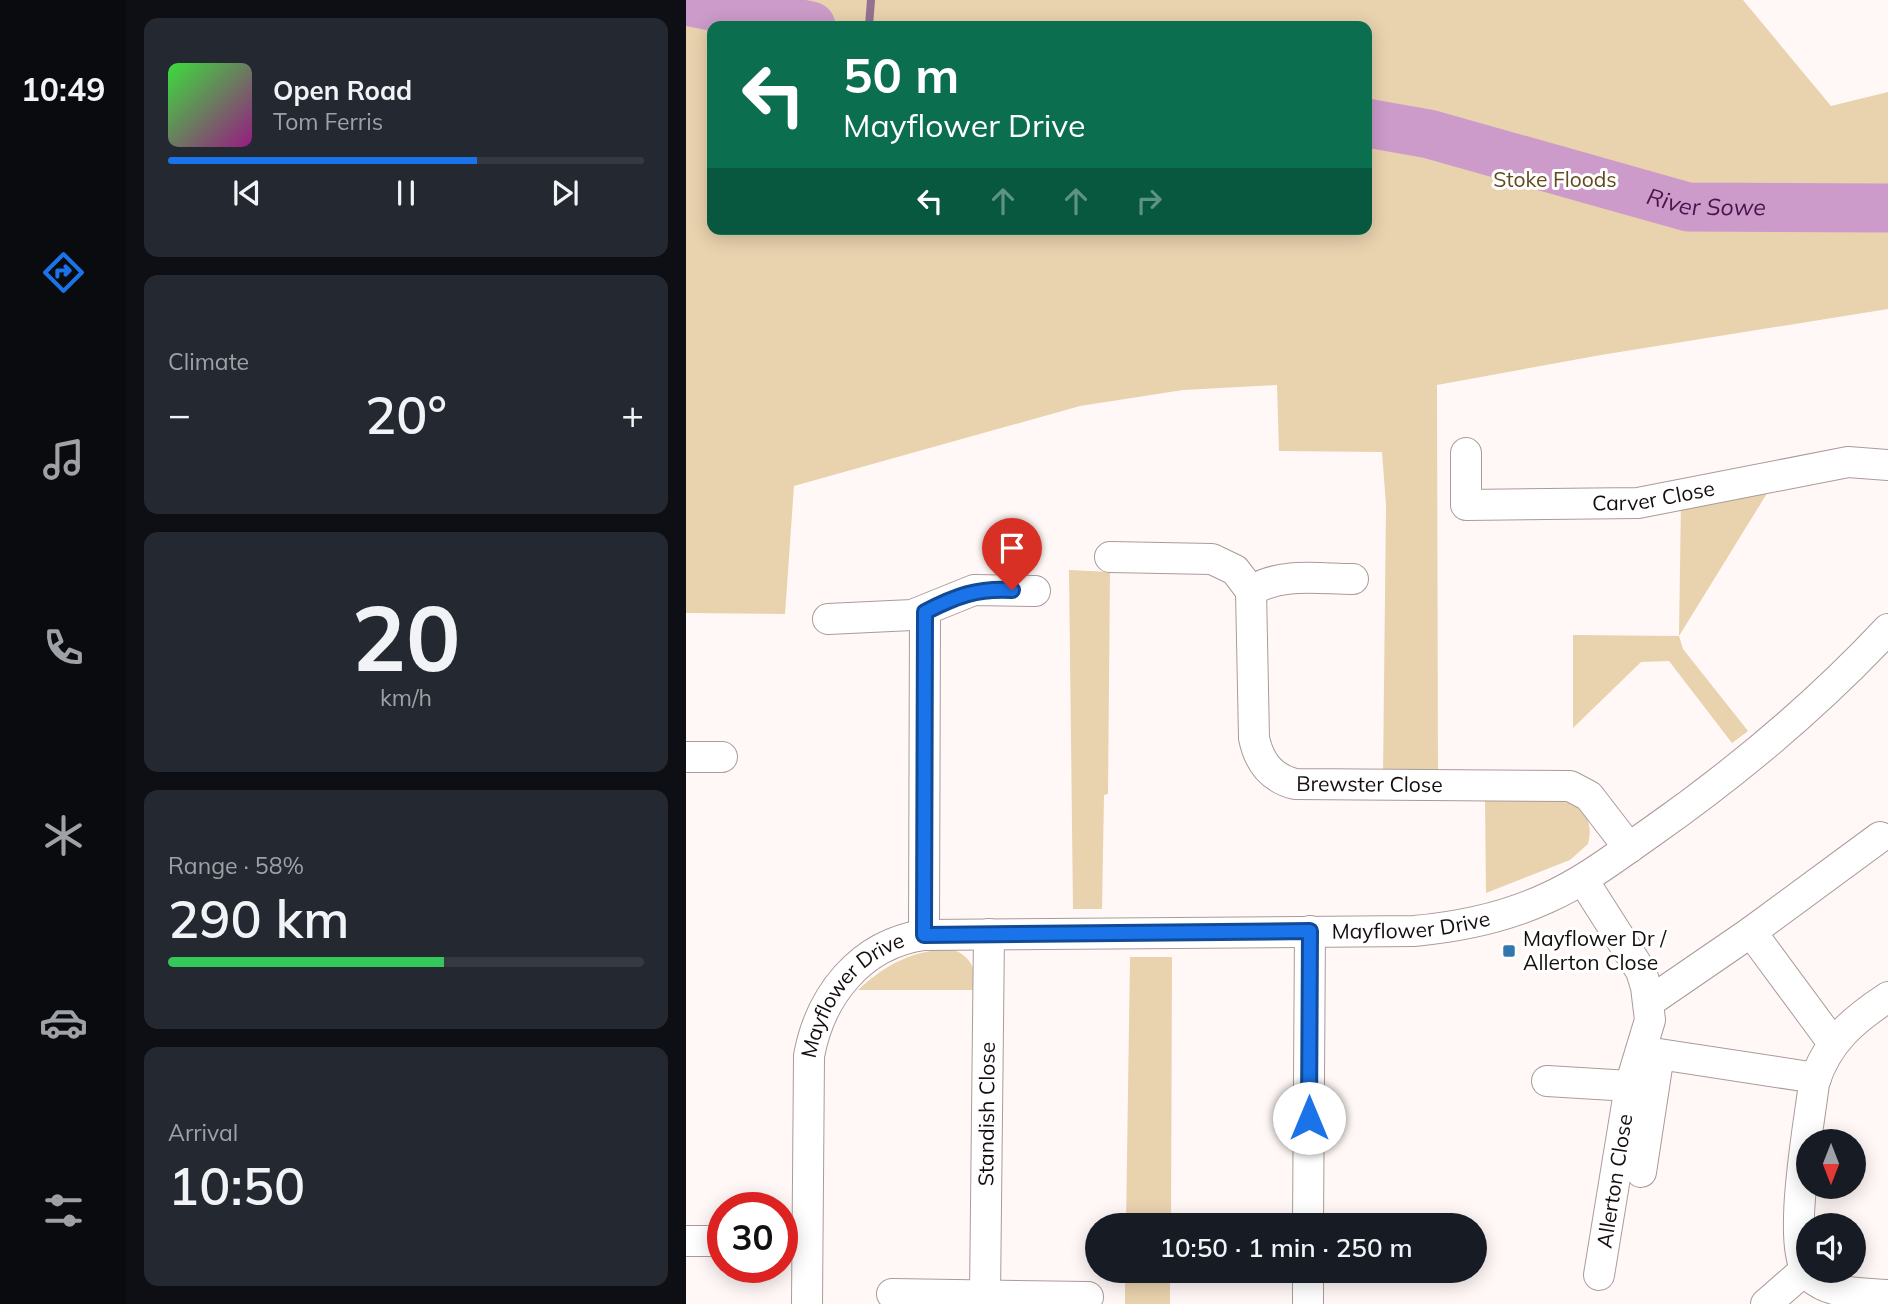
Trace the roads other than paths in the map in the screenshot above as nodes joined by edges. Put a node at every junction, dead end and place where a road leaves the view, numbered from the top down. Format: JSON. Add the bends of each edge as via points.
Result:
{"nodes":[{"id":1,"x":1466,"y":453,"type":"dead end"},
{"id":2,"x":1888,"y":465,"type":"edge"},
{"id":3,"x":1110,"y":557,"type":"dead end"},
{"id":4,"x":1353,"y":579,"type":"dead end"},
{"id":5,"x":1035,"y":591,"type":"dead end"},
{"id":6,"x":1251,"y":591,"type":"junction"},
{"id":7,"x":925,"y":612,"type":"junction"},
{"id":8,"x":828,"y":619,"type":"dead end"},
{"id":9,"x":1888,"y":629,"type":"edge"},
{"id":10,"x":686,"y":757,"type":"edge"},
{"id":11,"x":722,"y":757,"type":"dead end"},
{"id":12,"x":1880,"y":837,"type":"dead end"},
{"id":13,"x":1629,"y":848,"type":"junction"},
{"id":14,"x":1583,"y":880,"type":"junction"},
{"id":15,"x":1310,"y":931,"type":"junction"},
{"id":16,"x":1751,"y":932,"type":"junction"},
{"id":17,"x":989,"y":934,"type":"junction"},
{"id":18,"x":924,"y":935,"type":"junction"},
{"id":19,"x":1888,"y":997,"type":"edge"},
{"id":20,"x":1649,"y":1002,"type":"junction"},
{"id":21,"x":1833,"y":1043,"type":"junction"},
{"id":22,"x":1816,"y":1079,"type":"junction"},
{"id":23,"x":1547,"y":1081,"type":"dead end"},
{"id":24,"x":1630,"y":1086,"type":"junction"},
{"id":25,"x":1641,"y":1172,"type":"dead end"},
{"id":26,"x":798,"y":1202,"type":"edge"},
{"id":27,"x":1308,"y":1213,"type":"edge"},
{"id":28,"x":1799,"y":1213,"type":"edge"},
{"id":29,"x":686,"y":1241,"type":"edge"},
{"id":30,"x":707,"y":1241,"type":"edge"},
{"id":31,"x":798,"y":1258,"type":"edge"},
{"id":32,"x":1599,"y":1275,"type":"dead end"},
{"id":33,"x":1796,"y":1278,"type":"edge"},
{"id":34,"x":1308,"y":1283,"type":"edge"},
{"id":35,"x":1821,"y":1283,"type":"edge"},
{"id":36,"x":892,"y":1294,"type":"dead end"},
{"id":37,"x":1888,"y":1295,"type":"edge"},
{"id":38,"x":985,"y":1296,"type":"junction"},
{"id":39,"x":1088,"y":1297,"type":"dead end"},
{"id":40,"x":807,"y":1304,"type":"edge"},
{"id":41,"x":1308,"y":1304,"type":"edge"},
{"id":42,"x":1766,"y":1304,"type":"edge"}],
"edges":[{"from":1,"to":2,"type":"street","name":"Carver Close","via":[[1466,505],[1638,503],[1848,462]]},
{"from":3,"to":6,"type":"street","via":[[1212,559],[1236,570]]},
{"from":4,"to":6,"type":"street","via":[[1283,579]]},
{"from":5,"to":7,"type":"street","via":[[974,590]]},
{"from":6,"to":13,"type":"street","name":"Brewster Close","via":[[1254,738],[1263,763],[1283,781],[1570,786],[1589,796]]},
{"from":7,"to":8,"type":"street"},
{"from":7,"to":18,"type":"street"},
{"from":9,"to":13,"type":"street","name":"Mayflower Drive","via":[[1804,714]]},
{"from":10,"to":11,"type":"street"},
{"from":12,"to":16,"type":"street"},
{"from":13,"to":14,"type":"street","name":"Mayflower Drive"},
{"from":14,"to":15,"type":"street","name":"Mayflower Drive","via":[[1512,911],[1441,929]]},
{"from":14,"to":20,"type":"street","name":"Allerton Close","via":[[1633,956]]},
{"from":15,"to":17,"type":"street","name":"Mayflower Drive"},
{"from":15,"to":27,"type":"street"},
{"from":16,"to":20,"type":"street"},
{"from":16,"to":21,"type":"street"},
{"from":17,"to":18,"type":"street","name":"Mayflower Drive"},
{"from":17,"to":38,"type":"street","name":"Standish Close"},
{"from":18,"to":26,"type":"street","name":"Mayflower Drive","via":[[902,940],[869,957],[835,988],[820,1015],[809,1056]]},
{"from":19,"to":21,"type":"street","via":[[1856,1019]]},
{"from":20,"to":24,"type":"street","name":"Allerton Close","via":[[1650,1020]]},
{"from":21,"to":22,"type":"street"},
{"from":22,"to":25,"type":"street","via":[[1659,1054]]},
{"from":22,"to":28,"type":"street"},
{"from":23,"to":24,"type":"street","name":"Allerton Close"},
{"from":24,"to":32,"type":"street","name":"Allerton Close"},
{"from":29,"to":30,"type":"street"},
{"from":31,"to":40,"type":"street","name":"Mayflower Drive"},
{"from":33,"to":42,"type":"street"},
{"from":34,"to":41,"type":"street"},
{"from":35,"to":37,"type":"street"},
{"from":36,"to":38,"type":"street"},
{"from":38,"to":39,"type":"street"}]}
